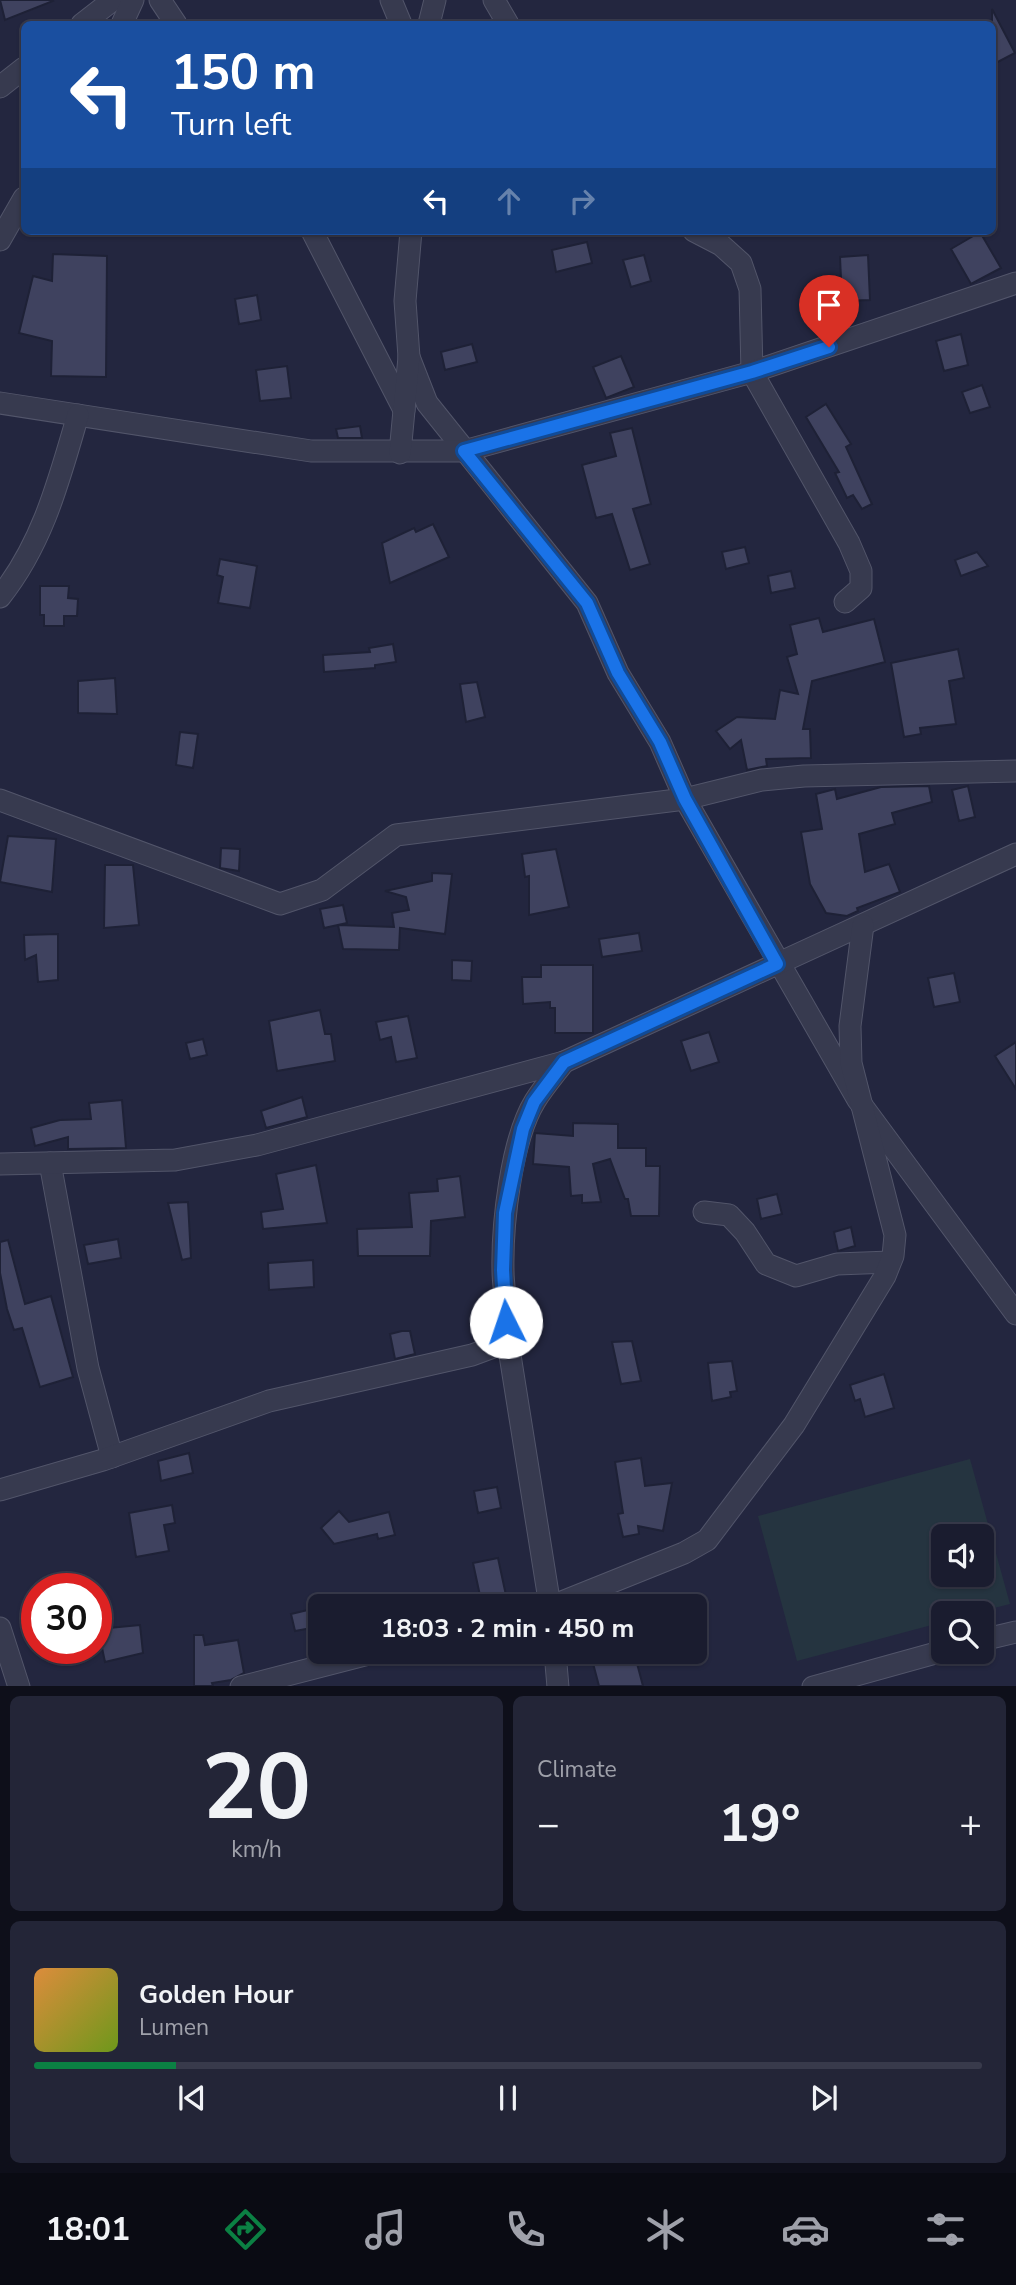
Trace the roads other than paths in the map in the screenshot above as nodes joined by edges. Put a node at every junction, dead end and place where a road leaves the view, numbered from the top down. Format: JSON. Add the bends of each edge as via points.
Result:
{"nodes":[{"id":1,"x":113,"y":0,"type":"edge"},
{"id":2,"x":133,"y":0,"type":"edge"},
{"id":3,"x":160,"y":0,"type":"edge"},
{"id":4,"x":391,"y":0,"type":"edge"},
{"id":5,"x":435,"y":0,"type":"edge"},
{"id":6,"x":494,"y":0,"type":"edge"},
{"id":7,"x":86,"y":21,"type":"edge"},
{"id":8,"x":123,"y":21,"type":"edge"},
{"id":9,"x":174,"y":21,"type":"edge"},
{"id":10,"x":400,"y":21,"type":"edge"},
{"id":11,"x":430,"y":21,"type":"edge"},
{"id":12,"x":507,"y":21,"type":"edge"},
{"id":13,"x":21,"y":70,"type":"edge"},
{"id":14,"x":0,"y":87,"type":"edge"},
{"id":15,"x":21,"y":203,"type":"edge"},
{"id":16,"x":314,"y":235,"type":"edge"},
{"id":17,"x":411,"y":235,"type":"edge"},
{"id":18,"x":702,"y":235,"type":"edge"},
{"id":19,"x":0,"y":240,"type":"edge"},
{"id":20,"x":1016,"y":283,"type":"edge"},
{"id":21,"x":409,"y":357,"type":"junction"},
{"id":22,"x":752,"y":372,"type":"junction"},
{"id":23,"x":0,"y":403,"type":"edge"},
{"id":24,"x":405,"y":412,"type":"junction"},
{"id":25,"x":78,"y":415,"type":"junction"},
{"id":26,"x":464,"y":451,"type":"junction"},
{"id":27,"x":400,"y":453,"type":"junction"},
{"id":28,"x":0,"y":597,"type":"edge"},
{"id":29,"x":845,"y":602,"type":"dead end"},
{"id":30,"x":1016,"y":771,"type":"edge"},
{"id":31,"x":685,"y":799,"type":"junction"},
{"id":32,"x":0,"y":800,"type":"edge"},
{"id":33,"x":1016,"y":854,"type":"edge"},
{"id":34,"x":863,"y":925,"type":"junction"},
{"id":35,"x":777,"y":964,"type":"junction"},
{"id":36,"x":564,"y":1062,"type":"junction"},
{"id":37,"x":858,"y":1100,"type":"junction"},
{"id":38,"x":50,"y":1163,"type":"junction"},
{"id":39,"x":0,"y":1164,"type":"edge"},
{"id":40,"x":704,"y":1212,"type":"dead end"},
{"id":41,"x":890,"y":1262,"type":"junction"},
{"id":42,"x":1016,"y":1314,"type":"edge"},
{"id":43,"x":506,"y":1331,"type":"junction"},
{"id":44,"x":112,"y":1457,"type":"junction"},
{"id":45,"x":0,"y":1490,"type":"edge"},
{"id":46,"x":549,"y":1594,"type":"edge"},
{"id":47,"x":581,"y":1594,"type":"edge"},
{"id":48,"x":0,"y":1628,"type":"edge"},
{"id":49,"x":1016,"y":1632,"type":"edge"},
{"id":50,"x":994,"y":1637,"type":"edge"},
{"id":51,"x":931,"y":1654,"type":"edge"},
{"id":52,"x":328,"y":1664,"type":"edge"},
{"id":53,"x":556,"y":1664,"type":"edge"},
{"id":54,"x":19,"y":1686,"type":"edge"},
{"id":55,"x":241,"y":1686,"type":"edge"},
{"id":56,"x":558,"y":1686,"type":"edge"},
{"id":57,"x":813,"y":1686,"type":"edge"}],
"edges":[{"from":1,"to":7,"type":"street"},
{"from":2,"to":8,"type":"street"},
{"from":3,"to":9,"type":"street"},
{"from":4,"to":10,"type":"street"},
{"from":5,"to":11,"type":"street"},
{"from":6,"to":12,"type":"street"},
{"from":13,"to":14,"type":"street"},
{"from":15,"to":19,"type":"street"},
{"from":16,"to":24,"type":"street"},
{"from":17,"to":21,"type":"street","via":[[405,301]]},
{"from":18,"to":22,"type":"street","via":[[730,250],[744,270],[750,289]]},
{"from":20,"to":22,"type":"street"},
{"from":21,"to":24,"type":"street"},
{"from":21,"to":26,"type":"street","via":[[427,402]]},
{"from":22,"to":26,"type":"street"},
{"from":22,"to":29,"type":"street","via":[[861,571],[861,588]]},
{"from":23,"to":25,"type":"street"},
{"from":24,"to":27,"type":"street"},
{"from":25,"to":27,"type":"street","via":[[310,451]]},
{"from":25,"to":28,"type":"street","via":[[52,506],[21,570]]},
{"from":26,"to":27,"type":"street"},
{"from":26,"to":31,"type":"street","via":[[587,603],[618,673],[660,742]]},
{"from":30,"to":31,"type":"street","via":[[804,776],[762,780]]},
{"from":31,"to":32,"type":"street","via":[[396,835],[322,890],[280,904]]},
{"from":31,"to":35,"type":"street"},
{"from":33,"to":34,"type":"street"},
{"from":34,"to":35,"type":"street"},
{"from":34,"to":37,"type":"street","via":[[850,1026]]},
{"from":35,"to":36,"type":"street"},
{"from":35,"to":37,"type":"street"},
{"from":36,"to":38,"type":"street","via":[[257,1145],[175,1160]]},
{"from":36,"to":43,"type":"street","via":[[534,1102],[520,1141],[505,1213]]},
{"from":37,"to":41,"type":"street","via":[[895,1235]]},
{"from":37,"to":42,"type":"street"},
{"from":38,"to":39,"type":"street"},
{"from":38,"to":44,"type":"street","via":[[88,1368]]},
{"from":40,"to":41,"type":"street","via":[[729,1215],[766,1264],[796,1276],[836,1264]]},
{"from":41,"to":47,"type":"street","via":[[794,1425],[707,1540]]},
{"from":43,"to":44,"type":"street","via":[[491,1350],[270,1401]]},
{"from":43,"to":46,"type":"street"},
{"from":44,"to":45,"type":"street"},
{"from":48,"to":54,"type":"street"},
{"from":49,"to":50,"type":"street"},
{"from":51,"to":57,"type":"street"},
{"from":52,"to":55,"type":"street"},
{"from":53,"to":56,"type":"street"}]}
